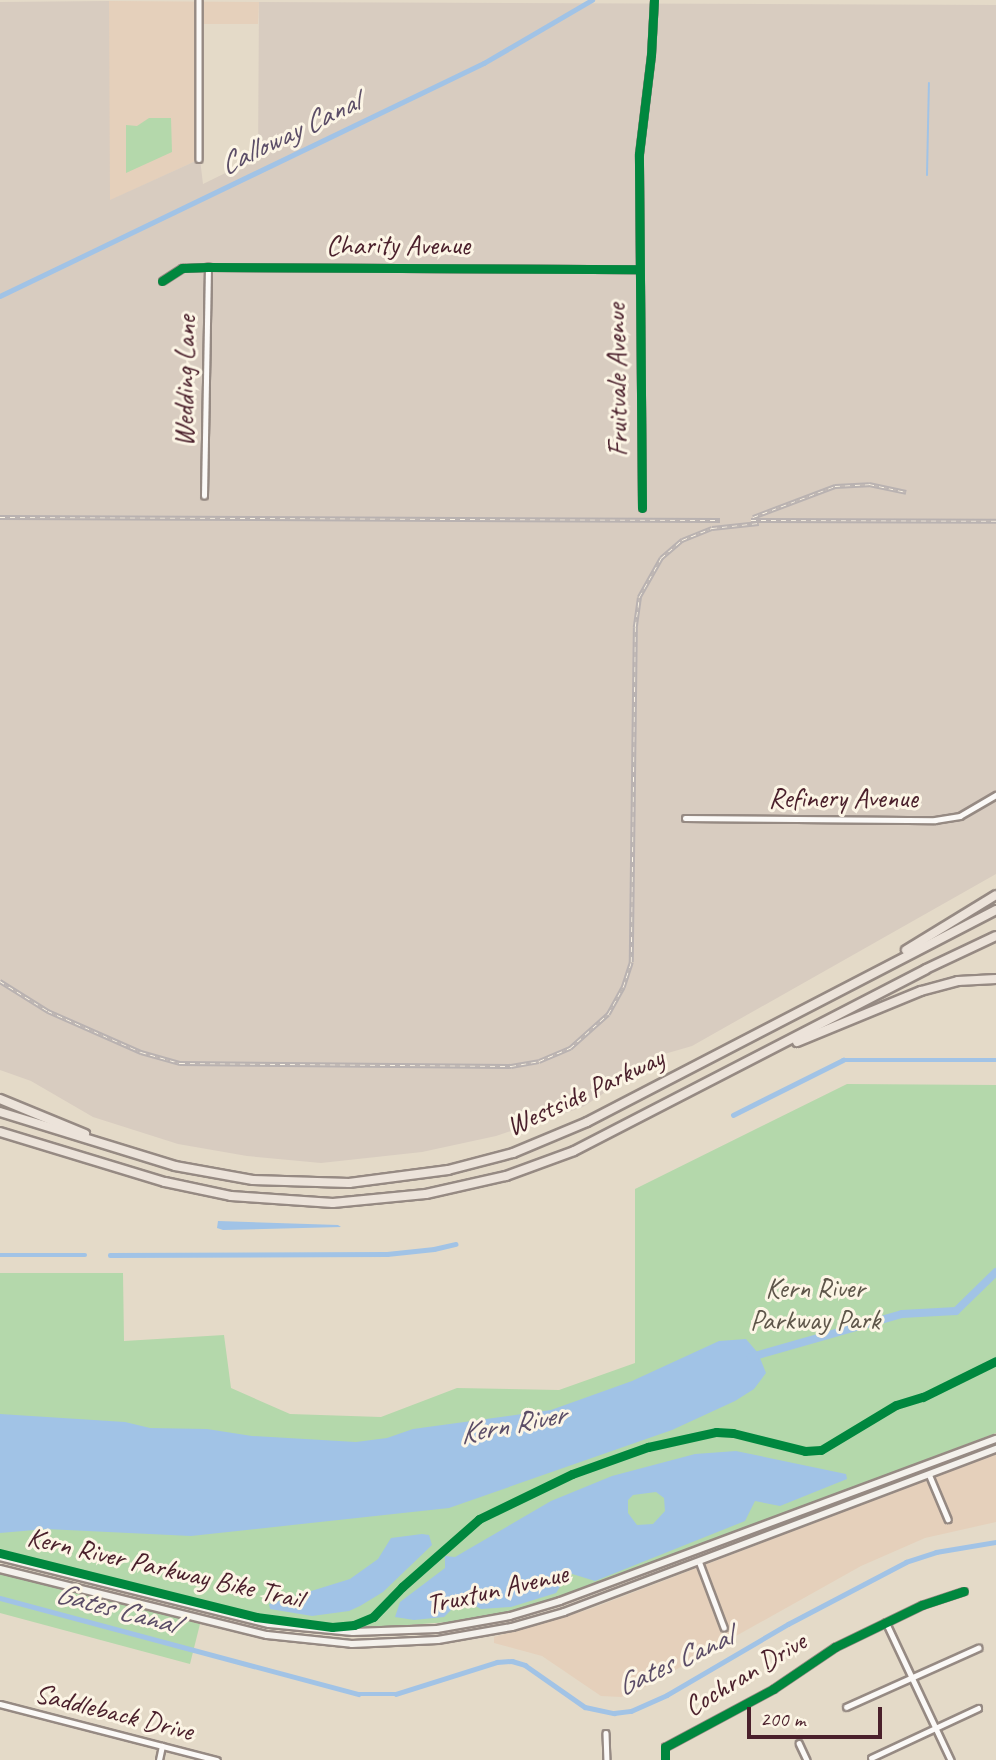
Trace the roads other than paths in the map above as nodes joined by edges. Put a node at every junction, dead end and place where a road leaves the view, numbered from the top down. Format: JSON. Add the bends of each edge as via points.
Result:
{"nodes":[{"id":1,"x":199,"y":0,"type":"edge"},
{"id":2,"x":654,"y":0,"type":"edge"},
{"id":3,"x":200,"y":159,"type":"dead end"},
{"id":4,"x":208,"y":267,"type":"junction"},
{"id":5,"x":638,"y":269,"type":"junction"},
{"id":6,"x":162,"y":281,"type":"dead end"},
{"id":7,"x":204,"y":496,"type":"dead end"},
{"id":8,"x":642,"y":508,"type":"dead end"},
{"id":9,"x":996,"y":795,"type":"edge"},
{"id":10,"x":685,"y":818,"type":"dead end"},
{"id":11,"x":996,"y":895,"type":"edge"},
{"id":12,"x":996,"y":910,"type":"edge"},
{"id":13,"x":996,"y":936,"type":"edge"},
{"id":14,"x":874,"y":971,"type":"junction"},
{"id":15,"x":996,"y":979,"type":"edge"},
{"id":16,"x":742,"y":1065,"type":"junction"},
{"id":17,"x":0,"y":1099,"type":"edge"},
{"id":18,"x":0,"y":1112,"type":"edge"},
{"id":19,"x":0,"y":1132,"type":"edge"},
{"id":20,"x":126,"y":1151,"type":"junction"},
{"id":21,"x":996,"y":1439,"type":"edge"},
{"id":22,"x":996,"y":1449,"type":"edge"},
{"id":23,"x":947,"y":1457,"type":"junction"},
{"id":24,"x":929,"y":1474,"type":"junction"},
{"id":25,"x":948,"y":1519,"type":"dead end"},
{"id":26,"x":733,"y":1538,"type":"junction"},
{"id":27,"x":0,"y":1558,"type":"edge"},
{"id":28,"x":698,"y":1560,"type":"junction"},
{"id":29,"x":671,"y":1561,"type":"junction"},
{"id":30,"x":0,"y":1569,"type":"edge"},
{"id":31,"x":964,"y":1591,"type":"dead end"},
{"id":32,"x":886,"y":1622,"type":"junction"},
{"id":33,"x":724,"y":1628,"type":"dead end"},
{"id":34,"x":978,"y":1648,"type":"dead end"},
{"id":35,"x":911,"y":1676,"type":"junction"},
{"id":36,"x":0,"y":1704,"type":"edge"},
{"id":37,"x":846,"y":1707,"type":"dead end"},
{"id":38,"x":978,"y":1709,"type":"dead end"},
{"id":39,"x":936,"y":1728,"type":"junction"},
{"id":40,"x":606,"y":1733,"type":"dead end"},
{"id":41,"x":799,"y":1743,"type":"dead end"},
{"id":42,"x":162,"y":1746,"type":"junction"},
{"id":43,"x":871,"y":1758,"type":"edge"},
{"id":44,"x":159,"y":1760,"type":"edge"},
{"id":45,"x":217,"y":1760,"type":"edge"},
{"id":46,"x":607,"y":1760,"type":"edge"},
{"id":47,"x":665,"y":1760,"type":"edge"},
{"id":48,"x":807,"y":1760,"type":"edge"},
{"id":49,"x":951,"y":1760,"type":"edge"}],
"edges":[{"from":1,"to":3,"type":"street"},
{"from":2,"to":5,"type":"street","name":"Fruitvale Avenue","via":[[640,133]]},
{"from":4,"to":5,"type":"street","name":"Charity Avenue"},
{"from":4,"to":6,"type":"street","name":"Charity Avenue","via":[[182,268]]},
{"from":4,"to":7,"type":"street","name":"Wedding Lane"},
{"from":5,"to":8,"type":"street","name":"Fruitvale Avenue"},
{"from":9,"to":10,"type":"street","name":"Refinery Avenue","via":[[947,819]]},
{"from":11,"to":14,"type":"highway"},
{"from":12,"to":14,"type":"highway","name":"Westside Parkway"},
{"from":13,"to":16,"type":"highway","name":"Westside Parkway"},
{"from":14,"to":20,"type":"highway","name":"Westside Parkway","via":[[587,1122],[472,1165],[386,1180],[283,1182],[219,1175]]},
{"from":15,"to":16,"type":"highway","via":[[958,981],[921,990]]},
{"from":16,"to":19,"type":"highway","name":"Westside Parkway","via":[[608,1135],[539,1165],[486,1182],[395,1199],[303,1202],[232,1196],[165,1182]]},
{"from":17,"to":20,"type":"highway"},
{"from":18,"to":20,"type":"highway","name":"Westside Parkway"},
{"from":21,"to":23,"type":"main road","name":"Truxtun Avenue"},
{"from":22,"to":24,"type":"main road","name":"Truxtun Avenue"},
{"from":23,"to":24,"type":"main road"},
{"from":23,"to":26,"type":"main road","name":"Truxtun Avenue"},
{"from":24,"to":25,"type":"street"},
{"from":24,"to":28,"type":"main road","name":"Truxtun Avenue"},
{"from":26,"to":28,"type":"main road"},
{"from":26,"to":29,"type":"main road","name":"Truxtun Avenue"},
{"from":27,"to":29,"type":"main road","name":"Truxtun Avenue","via":[[248,1620],[326,1632],[374,1633],[510,1616]]},
{"from":28,"to":29,"type":"main road"},
{"from":28,"to":30,"type":"main road","name":"Truxtun Avenue","via":[[584,1605],[512,1627],[438,1640],[374,1644],[246,1632]]},
{"from":28,"to":33,"type":"street"},
{"from":31,"to":32,"type":"street","name":"Cochran Drive"},
{"from":32,"to":35,"type":"street"},
{"from":32,"to":47,"type":"street","name":"Cochran Drive","via":[[665,1747]]},
{"from":34,"to":35,"type":"street"},
{"from":35,"to":37,"type":"street"},
{"from":35,"to":39,"type":"street"},
{"from":36,"to":42,"type":"street","name":"Saddleback Drive"},
{"from":38,"to":39,"type":"street"},
{"from":39,"to":43,"type":"street"},
{"from":39,"to":49,"type":"street"},
{"from":40,"to":46,"type":"street"},
{"from":41,"to":48,"type":"street"},
{"from":42,"to":44,"type":"street"},
{"from":42,"to":45,"type":"street","name":"Saddleback Drive"}]}
